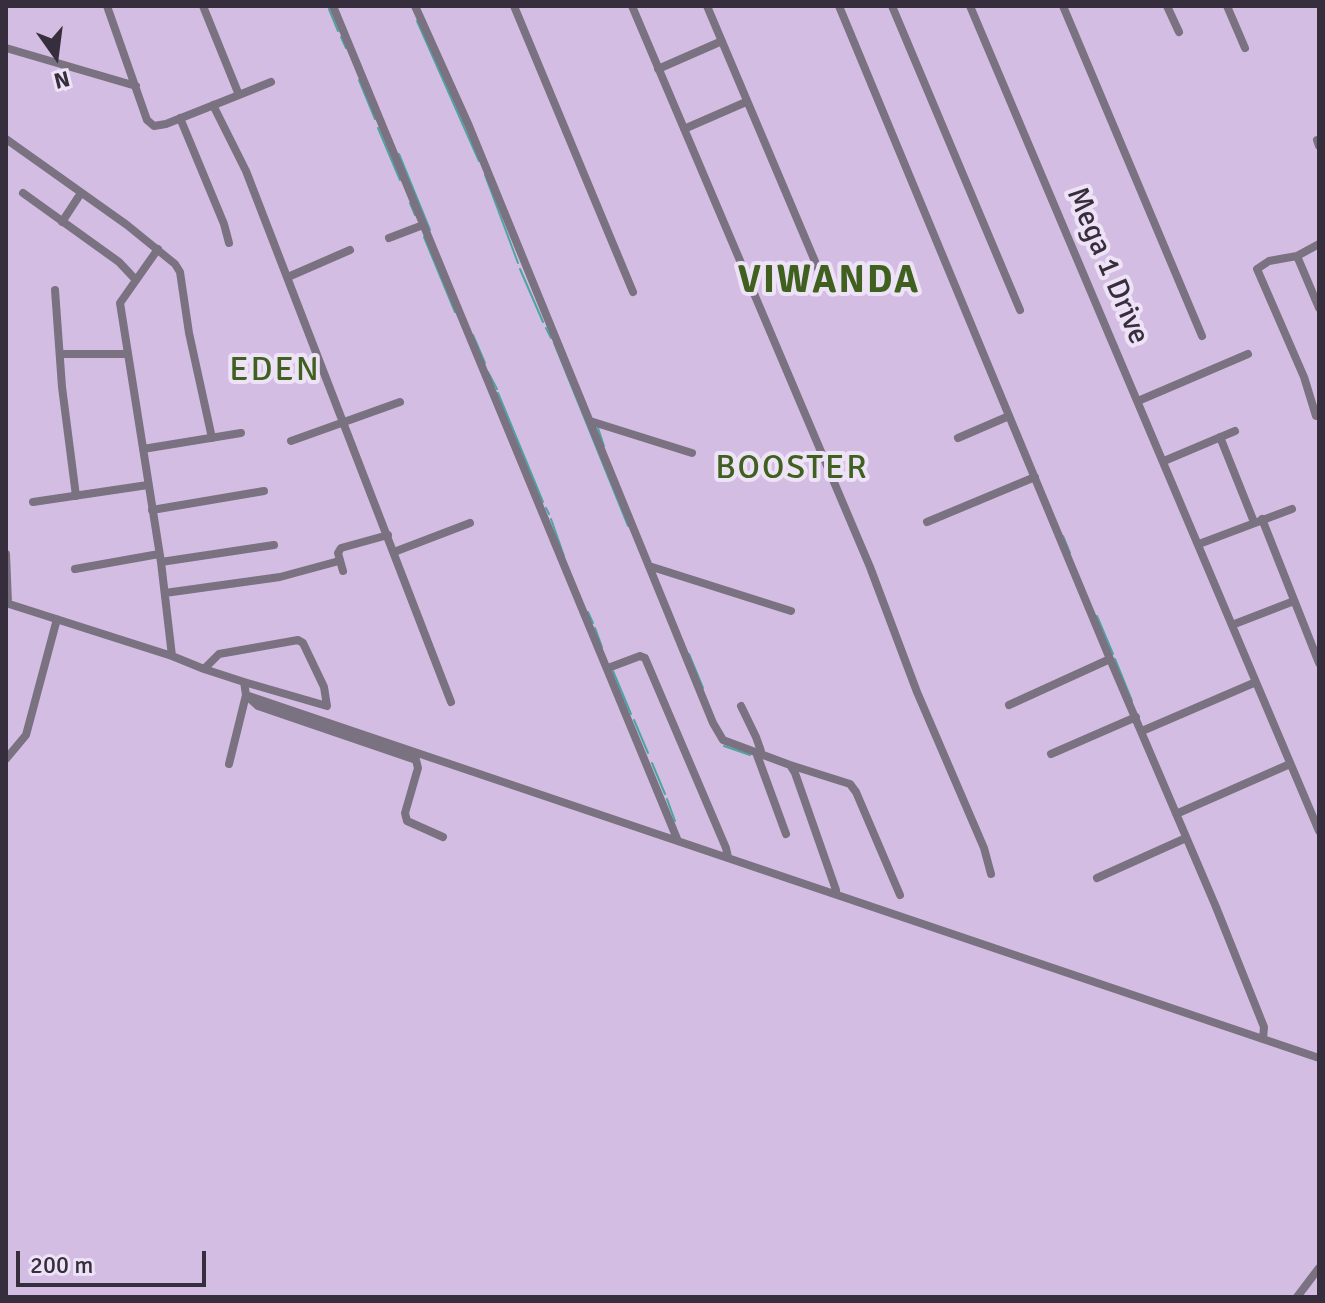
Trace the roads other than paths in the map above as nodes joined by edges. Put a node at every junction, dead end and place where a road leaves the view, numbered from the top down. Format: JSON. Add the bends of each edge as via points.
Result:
{"nodes":[{"id":1,"x":107,"y":6,"type":"edge"},
{"id":2,"x":203,"y":6,"type":"edge"},
{"id":3,"x":333,"y":6,"type":"edge"},
{"id":4,"x":415,"y":6,"type":"edge"},
{"id":5,"x":514,"y":6,"type":"edge"},
{"id":6,"x":632,"y":6,"type":"edge"},
{"id":7,"x":707,"y":6,"type":"edge"},
{"id":8,"x":839,"y":6,"type":"edge"},
{"id":9,"x":892,"y":6,"type":"edge"},
{"id":10,"x":970,"y":6,"type":"edge"},
{"id":11,"x":1063,"y":6,"type":"edge"},
{"id":12,"x":1167,"y":6,"type":"edge"},
{"id":13,"x":1227,"y":6,"type":"edge"},
{"id":14,"x":1179,"y":32,"type":"dead end"},
{"id":15,"x":722,"y":41,"type":"junction"},
{"id":16,"x":6,"y":48,"type":"edge"},
{"id":17,"x":1245,"y":48,"type":"dead end"},
{"id":18,"x":658,"y":69,"type":"junction"},
{"id":19,"x":271,"y":82,"type":"dead end"},
{"id":20,"x":136,"y":86,"type":"junction"},
{"id":21,"x":239,"y":95,"type":"junction"},
{"id":22,"x":746,"y":102,"type":"junction"},
{"id":23,"x":213,"y":105,"type":"junction"},
{"id":24,"x":180,"y":118,"type":"junction"},
{"id":25,"x":684,"y":129,"type":"junction"},
{"id":26,"x":6,"y":139,"type":"edge"},
{"id":27,"x":23,"y":193,"type":"dead end"},
{"id":28,"x":81,"y":193,"type":"junction"},
{"id":29,"x":62,"y":222,"type":"junction"},
{"id":30,"x":423,"y":225,"type":"junction"},
{"id":31,"x":389,"y":238,"type":"dead end"},
{"id":32,"x":229,"y":243,"type":"dead end"},
{"id":33,"x":1319,"y":244,"type":"edge"},
{"id":34,"x":158,"y":249,"type":"junction"},
{"id":35,"x":350,"y":250,"type":"dead end"},
{"id":36,"x":1297,"y":256,"type":"junction"},
{"id":37,"x":288,"y":277,"type":"junction"},
{"id":38,"x":135,"y":279,"type":"junction"},
{"id":39,"x":825,"y":285,"type":"dead end"},
{"id":40,"x":55,"y":290,"type":"dead end"},
{"id":41,"x":633,"y":292,"type":"dead end"},
{"id":42,"x":1319,"y":308,"type":"edge"},
{"id":43,"x":1020,"y":310,"type":"dead end"},
{"id":44,"x":1202,"y":336,"type":"dead end"},
{"id":45,"x":61,"y":354,"type":"junction"},
{"id":46,"x":126,"y":354,"type":"junction"},
{"id":47,"x":1248,"y":354,"type":"dead end"},
{"id":48,"x":1138,"y":401,"type":"junction"},
{"id":49,"x":400,"y":402,"type":"dead end"},
{"id":50,"x":1009,"y":416,"type":"junction"},
{"id":51,"x":1316,"y":416,"type":"dead end"},
{"id":52,"x":590,"y":421,"type":"junction"},
{"id":53,"x":343,"y":422,"type":"junction"},
{"id":54,"x":1235,"y":431,"type":"dead end"},
{"id":55,"x":241,"y":433,"type":"dead end"},
{"id":56,"x":1220,"y":437,"type":"junction"},
{"id":57,"x":212,"y":438,"type":"junction"},
{"id":58,"x":958,"y":438,"type":"dead end"},
{"id":59,"x":291,"y":441,"type":"dead end"},
{"id":60,"x":143,"y":449,"type":"junction"},
{"id":61,"x":692,"y":453,"type":"dead end"},
{"id":62,"x":1164,"y":461,"type":"junction"},
{"id":63,"x":1035,"y":477,"type":"junction"},
{"id":64,"x":148,"y":485,"type":"junction"},
{"id":65,"x":264,"y":491,"type":"dead end"},
{"id":66,"x":76,"y":496,"type":"junction"},
{"id":67,"x":33,"y":502,"type":"dead end"},
{"id":68,"x":1292,"y":509,"type":"dead end"},
{"id":69,"x":152,"y":510,"type":"junction"},
{"id":70,"x":1258,"y":520,"type":"junction"},
{"id":71,"x":927,"y":522,"type":"dead end"},
{"id":72,"x":470,"y":523,"type":"dead end"},
{"id":73,"x":388,"y":535,"type":"junction"},
{"id":74,"x":1199,"y":544,"type":"junction"},
{"id":75,"x":274,"y":545,"type":"dead end"},
{"id":76,"x":394,"y":552,"type":"junction"},
{"id":77,"x":6,"y":554,"type":"edge"},
{"id":78,"x":160,"y":558,"type":"junction"},
{"id":79,"x":339,"y":561,"type":"junction"},
{"id":80,"x":649,"y":566,"type":"junction"},
{"id":81,"x":75,"y":569,"type":"dead end"},
{"id":82,"x":343,"y":571,"type":"dead end"},
{"id":83,"x":165,"y":593,"type":"junction"},
{"id":84,"x":1294,"y":601,"type":"junction"},
{"id":85,"x":7,"y":603,"type":"edge"},
{"id":86,"x":791,"y":611,"type":"dead end"},
{"id":87,"x":57,"y":619,"type":"junction"},
{"id":88,"x":1232,"y":625,"type":"junction"},
{"id":89,"x":172,"y":656,"type":"junction"},
{"id":90,"x":1110,"y":659,"type":"junction"},
{"id":91,"x":1319,"y":663,"type":"edge"},
{"id":92,"x":608,"y":668,"type":"junction"},
{"id":93,"x":204,"y":669,"type":"junction"},
{"id":94,"x":244,"y":682,"type":"junction"},
{"id":95,"x":1256,"y":682,"type":"junction"},
{"id":96,"x":246,"y":695,"type":"junction"},
{"id":97,"x":451,"y":702,"type":"dead end"},
{"id":98,"x":1009,"y":705,"type":"dead end"},
{"id":99,"x":741,"y":706,"type":"dead end"},
{"id":100,"x":1136,"y":717,"type":"junction"},
{"id":101,"x":1142,"y":731,"type":"junction"},
{"id":102,"x":1051,"y":754,"type":"dead end"},
{"id":103,"x":757,"y":755,"type":"junction"},
{"id":104,"x":6,"y":759,"type":"edge"},
{"id":105,"x":229,"y":764,"type":"dead end"},
{"id":106,"x":1290,"y":764,"type":"junction"},
{"id":107,"x":790,"y":765,"type":"junction"},
{"id":108,"x":1176,"y":814,"type":"junction"},
{"id":109,"x":1319,"y":831,"type":"edge"},
{"id":110,"x":786,"y":834,"type":"dead end"},
{"id":111,"x":443,"y":837,"type":"dead end"},
{"id":112,"x":1186,"y":838,"type":"junction"},
{"id":113,"x":678,"y":841,"type":"junction"},
{"id":114,"x":728,"y":857,"type":"junction"},
{"id":115,"x":991,"y":874,"type":"dead end"},
{"id":116,"x":1097,"y":878,"type":"dead end"},
{"id":117,"x":836,"y":890,"type":"dead end"},
{"id":118,"x":900,"y":895,"type":"dead end"},
{"id":119,"x":1263,"y":1039,"type":"junction"},
{"id":120,"x":1319,"y":1058,"type":"edge"},
{"id":121,"x":1319,"y":1268,"type":"edge"},
{"id":122,"x":1297,"y":1297,"type":"edge"}],
"edges":[{"from":1,"to":20,"type":"street"},
{"from":2,"to":21,"type":"street"},
{"from":3,"to":30,"type":"street"},
{"from":4,"to":52,"type":"street"},
{"from":5,"to":41,"type":"street"},
{"from":6,"to":18,"type":"street"},
{"from":7,"to":15,"type":"street"},
{"from":8,"to":50,"type":"street"},
{"from":9,"to":43,"type":"street"},
{"from":10,"to":48,"type":"street","name":"Mega 1 Drive"},
{"from":11,"to":44,"type":"street"},
{"from":12,"to":14,"type":"street"},
{"from":13,"to":17,"type":"street"},
{"from":15,"to":18,"type":"street"},
{"from":15,"to":22,"type":"street"},
{"from":16,"to":20,"type":"street"},
{"from":18,"to":25,"type":"street"},
{"from":19,"to":21,"type":"street"},
{"from":20,"to":24,"type":"street","via":[[154,126]]},
{"from":21,"to":23,"type":"street"},
{"from":22,"to":25,"type":"street"},
{"from":22,"to":39,"type":"street"},
{"from":23,"to":24,"type":"street"},
{"from":23,"to":37,"type":"street"},
{"from":24,"to":32,"type":"street"},
{"from":25,"to":115,"type":"street","via":[[870,567]]},
{"from":26,"to":28,"type":"street"},
{"from":27,"to":29,"type":"street"},
{"from":28,"to":29,"type":"street"},
{"from":28,"to":34,"type":"street"},
{"from":29,"to":38,"type":"street"},
{"from":30,"to":31,"type":"street"},
{"from":30,"to":92,"type":"street"},
{"from":33,"to":36,"type":"street"},
{"from":34,"to":38,"type":"street"},
{"from":34,"to":57,"type":"street","via":[[180,272]]},
{"from":35,"to":37,"type":"street"},
{"from":36,"to":42,"type":"street"},
{"from":36,"to":51,"type":"street","via":[[1257,269]]},
{"from":37,"to":53,"type":"street"},
{"from":38,"to":46,"type":"street","via":[[120,303]]},
{"from":40,"to":45,"type":"street"},
{"from":45,"to":46,"type":"street"},
{"from":45,"to":66,"type":"street"},
{"from":46,"to":60,"type":"street"},
{"from":47,"to":48,"type":"street"},
{"from":48,"to":62,"type":"street","name":"Mega 1 Drive"},
{"from":49,"to":53,"type":"street"},
{"from":50,"to":58,"type":"street"},
{"from":50,"to":63,"type":"street"},
{"from":52,"to":61,"type":"street"},
{"from":52,"to":80,"type":"street"},
{"from":53,"to":59,"type":"street"},
{"from":53,"to":73,"type":"street"},
{"from":54,"to":56,"type":"street"},
{"from":55,"to":57,"type":"street"},
{"from":56,"to":62,"type":"street"},
{"from":56,"to":70,"type":"street"},
{"from":57,"to":60,"type":"street"},
{"from":60,"to":64,"type":"street"},
{"from":62,"to":74,"type":"street","name":"Mega 1 Drive"},
{"from":63,"to":71,"type":"street"},
{"from":63,"to":90,"type":"street"},
{"from":64,"to":66,"type":"street"},
{"from":64,"to":69,"type":"street"},
{"from":65,"to":69,"type":"street"},
{"from":66,"to":67,"type":"street"},
{"from":68,"to":70,"type":"street"},
{"from":69,"to":78,"type":"street"},
{"from":70,"to":74,"type":"street"},
{"from":70,"to":84,"type":"street"},
{"from":72,"to":76,"type":"street"},
{"from":73,"to":76,"type":"street"},
{"from":73,"to":79,"type":"street","via":[[341,548]]},
{"from":74,"to":88,"type":"street","name":"Mega 1 Drive"},
{"from":75,"to":78,"type":"street"},
{"from":76,"to":97,"type":"street"},
{"from":77,"to":85,"type":"street"},
{"from":78,"to":81,"type":"street"},
{"from":78,"to":83,"type":"street"},
{"from":79,"to":82,"type":"street"},
{"from":79,"to":83,"type":"street","via":[[280,577]]},
{"from":80,"to":86,"type":"street"},
{"from":80,"to":103,"type":"street","via":[[720,735]]},
{"from":83,"to":89,"type":"street"},
{"from":84,"to":88,"type":"street"},
{"from":84,"to":91,"type":"street"},
{"from":85,"to":87,"type":"street"},
{"from":87,"to":89,"type":"street"},
{"from":87,"to":104,"type":"street","via":[[26,735]]},
{"from":88,"to":95,"type":"street","name":"Mega 1 Drive"},
{"from":89,"to":93,"type":"street"},
{"from":90,"to":98,"type":"street"},
{"from":90,"to":100,"type":"street"},
{"from":92,"to":113,"type":"street"},
{"from":92,"to":114,"type":"street","via":[[645,658]]},
{"from":93,"to":94,"type":"street"},
{"from":93,"to":94,"type":"street","via":[[219,654],[298,640],[324,687],[327,706]]},
{"from":94,"to":96,"type":"street"},
{"from":95,"to":101,"type":"street"},
{"from":95,"to":106,"type":"street","name":"Mega 1 Drive"},
{"from":96,"to":105,"type":"street"},
{"from":96,"to":111,"type":"street","via":[[258,706],[416,760],[407,821]]},
{"from":96,"to":113,"type":"street"},
{"from":99,"to":103,"type":"street","via":[[761,751]]},
{"from":100,"to":101,"type":"street"},
{"from":100,"to":102,"type":"street"},
{"from":101,"to":108,"type":"street"},
{"from":103,"to":107,"type":"street"},
{"from":103,"to":110,"type":"street"},
{"from":106,"to":108,"type":"street"},
{"from":106,"to":109,"type":"street","name":"Mega 1 Drive"},
{"from":107,"to":117,"type":"street"},
{"from":107,"to":118,"type":"street","via":[[850,784]]},
{"from":108,"to":112,"type":"street"},
{"from":112,"to":116,"type":"street"},
{"from":112,"to":119,"type":"street","via":[[1264,1027]]},
{"from":113,"to":114,"type":"street"},
{"from":114,"to":119,"type":"street"},
{"from":119,"to":120,"type":"street"},
{"from":121,"to":122,"type":"street"}]}
